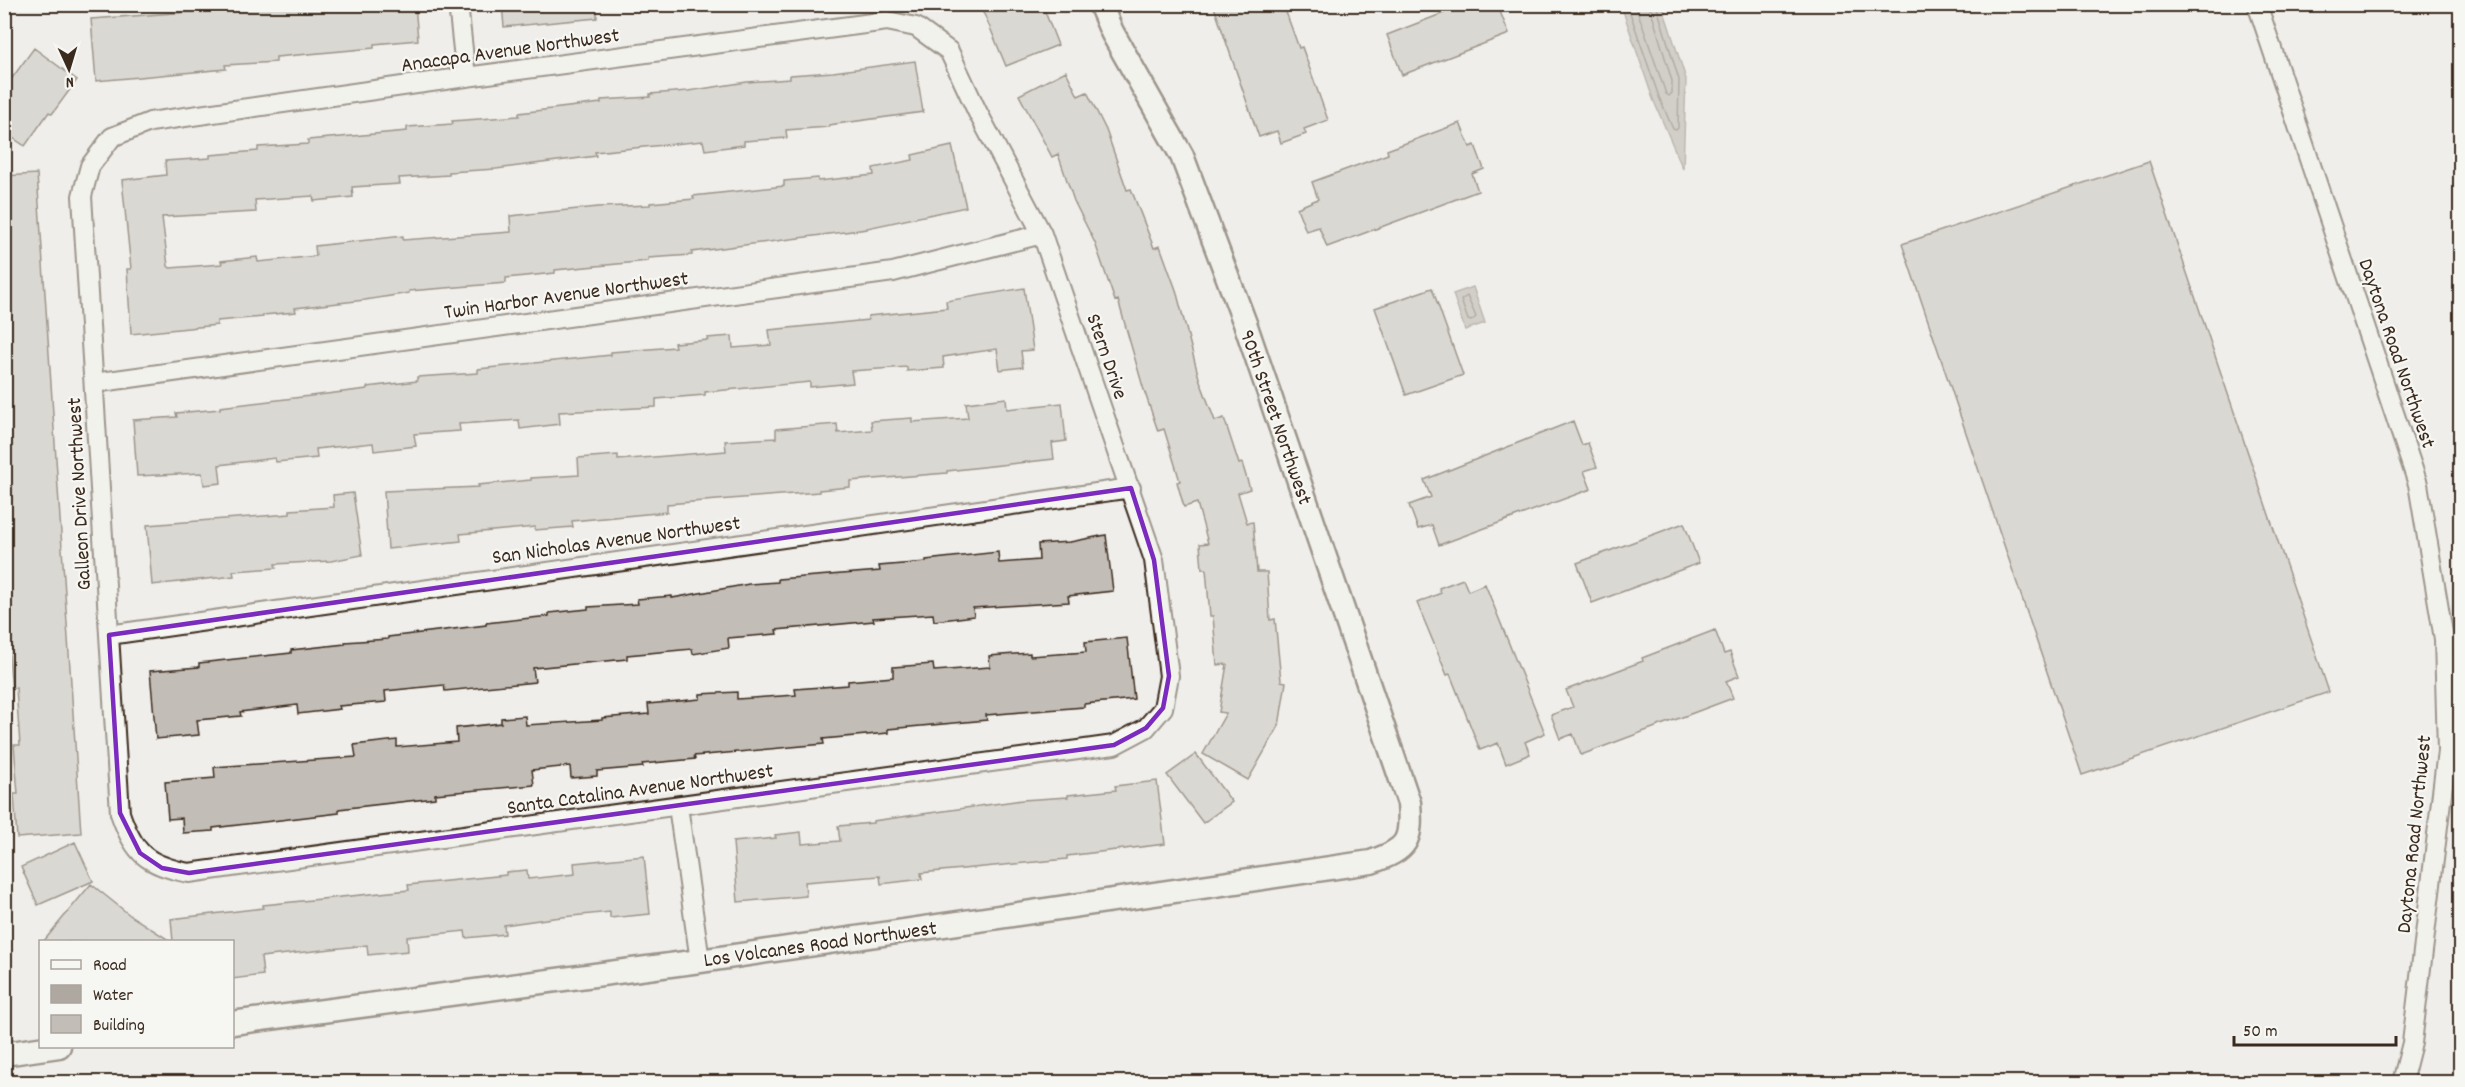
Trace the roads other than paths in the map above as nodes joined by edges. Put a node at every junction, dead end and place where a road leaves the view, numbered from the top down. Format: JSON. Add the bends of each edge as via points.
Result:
{"nodes":[{"id":1,"x":459,"y":4,"type":"edge"},
{"id":2,"x":1100,"y":4,"type":"edge"},
{"id":3,"x":2257,"y":4,"type":"edge"},
{"id":4,"x":916,"y":27,"type":"joint"},
{"id":5,"x":466,"y":77,"type":"junction"},
{"id":6,"x":112,"y":137,"type":"joint"},
{"id":7,"x":1042,"y":234,"type":"junction"},
{"id":8,"x":94,"y":383,"type":"junction"},
{"id":9,"x":1131,"y":488,"type":"junction"},
{"id":10,"x":109,"y":635,"type":"junction"},
{"id":11,"x":1146,"y":728,"type":"joint"},
{"id":12,"x":678,"y":806,"type":"junction"},
{"id":13,"x":1403,"y":844,"type":"joint"},
{"id":14,"x":140,"y":853,"type":"joint"},
{"id":15,"x":700,"y":960,"type":"junction"},
{"id":16,"x":234,"y":1023,"type":"edge"},
{"id":17,"x":51,"y":1048,"type":"edge"},
{"id":18,"x":4,"y":1054,"type":"edge"},
{"id":19,"x":2402,"y":1083,"type":"edge"}],
"edges":[{"from":1,"to":5,"type":"street"},
{"from":2,"to":13,"type":"street","name":"90th Street Northwest","via":[[1182,156],[1246,326],[1409,803],[1411,831]]},
{"from":3,"to":19,"type":"street","name":"Daytona Road Northwest","via":[[2418,484],[2444,639],[2447,751],[2412,1043]]},
{"from":4,"to":5,"type":"street","name":"Anacapa Avenue Northwest","via":[[887,21]]},
{"from":4,"to":7,"type":"street","name":"Stern Drive","via":[[949,51]]},
{"from":5,"to":6,"type":"street","name":"Anacapa Avenue Northwest","via":[[150,122]]},
{"from":6,"to":8,"type":"street","name":"Galleon Drive Northwest","via":[[90,166],[82,196]]},
{"from":7,"to":8,"type":"street","name":"Twin Harbor Avenue Northwest","via":[[893,272]]},
{"from":7,"to":9,"type":"street","name":"Stern Drive"},
{"from":8,"to":10,"type":"street","name":"Galleon Drive Northwest"},
{"from":9,"to":10,"type":"street","name":"San Nicholas Avenue Northwest"},
{"from":9,"to":11,"type":"street","name":"Stern Drive","via":[[1154,560],[1169,676],[1163,708]]},
{"from":10,"to":14,"type":"street","name":"Galleon Drive Northwest","via":[[120,813]]},
{"from":11,"to":12,"type":"street","name":"Santa Catalina Avenue Northwest","via":[[1114,745]]},
{"from":12,"to":14,"type":"street","name":"Santa Catalina Avenue Northwest","via":[[189,873],[162,868]]},
{"from":12,"to":15,"type":"street"},
{"from":13,"to":15,"type":"street","name":"Los Volcanes Road Northwest","via":[[1371,862]]},
{"from":15,"to":16,"type":"street","name":"Los Volcanes Road Northwest"},
{"from":17,"to":18,"type":"street"}]}
